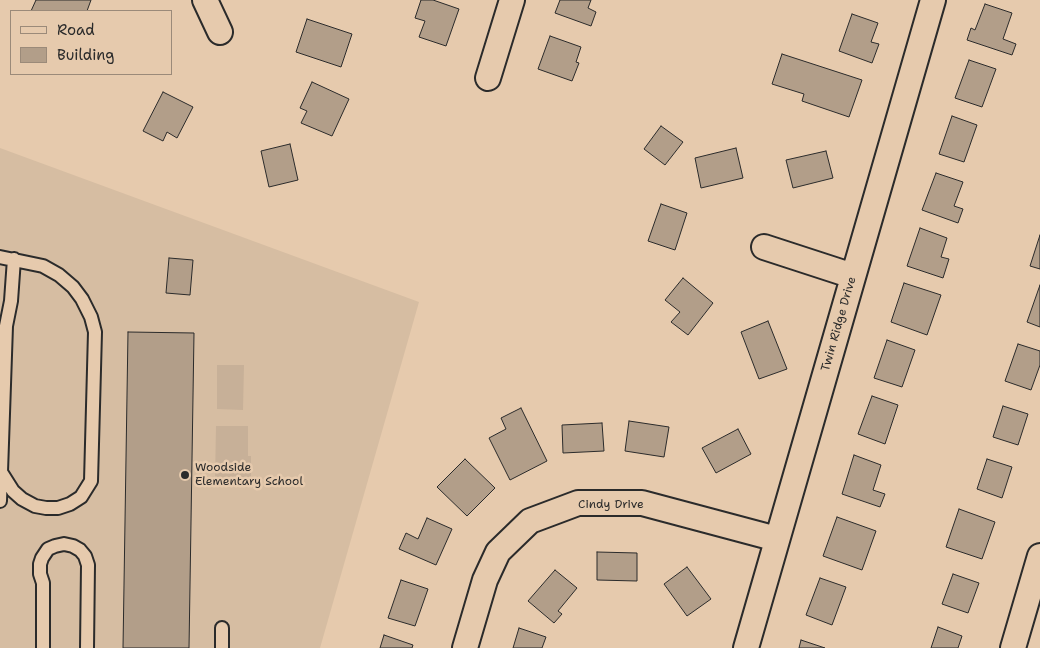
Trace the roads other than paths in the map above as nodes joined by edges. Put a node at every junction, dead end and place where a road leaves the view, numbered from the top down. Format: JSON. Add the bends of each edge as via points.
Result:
{"nodes":[{"id":1,"x":205,"y":0,"type":"edge"},
{"id":2,"x":512,"y":0,"type":"edge"},
{"id":3,"x":933,"y":0,"type":"edge"},
{"id":4,"x":220,"y":32,"type":"dead end"},
{"id":5,"x":488,"y":78,"type":"dead end"},
{"id":6,"x":764,"y":247,"type":"dead end"},
{"id":7,"x":0,"y":257,"type":"edge"},
{"id":8,"x":14,"y":259,"type":"junction"},
{"id":9,"x":854,"y":276,"type":"junction"},
{"id":10,"x":3,"y":321,"type":"edge"},
{"id":11,"x":1,"y":472,"type":"edge"},
{"id":12,"x":0,"y":500,"type":"edge"},
{"id":13,"x":777,"y":539,"type":"junction"},
{"id":14,"x":1040,"y":556,"type":"edge"},
{"id":15,"x":222,"y":628,"type":"dead end"},
{"id":16,"x":43,"y":648,"type":"edge"},
{"id":17,"x":87,"y":648,"type":"edge"},
{"id":18,"x":222,"y":648,"type":"edge"},
{"id":19,"x":465,"y":648,"type":"edge"},
{"id":20,"x":746,"y":648,"type":"edge"},
{"id":21,"x":1013,"y":648,"type":"edge"}],
"edges":[{"from":1,"to":4,"type":"street"},
{"from":2,"to":5,"type":"street"},
{"from":3,"to":9,"type":"street","name":"Twin Ridge Drive"},
{"from":6,"to":9,"type":"street"},
{"from":7,"to":8,"type":"lane"},
{"from":8,"to":10,"type":"lane","via":[[11,300]]},
{"from":8,"to":11,"type":"lane","via":[[43,266],[59,275],[73,287],[91,317],[95,332],[91,480],[81,496],[70,504],[46,508],[22,499]]},
{"from":9,"to":13,"type":"street","name":"Twin Ridge Drive"},
{"from":10,"to":11,"type":"lane"},
{"from":11,"to":12,"type":"lane"},
{"from":13,"to":19,"type":"street","name":"Cindy Drive","via":[[642,503],[578,503],[530,521],[498,552],[485,580]]},
{"from":13,"to":20,"type":"street","name":"Twin Ridge Drive"},
{"from":14,"to":21,"type":"street"},
{"from":15,"to":18,"type":"lane"},
{"from":16,"to":17,"type":"lane","via":[[40,564],[47,550],[64,544],[80,550],[88,565]]}]}
